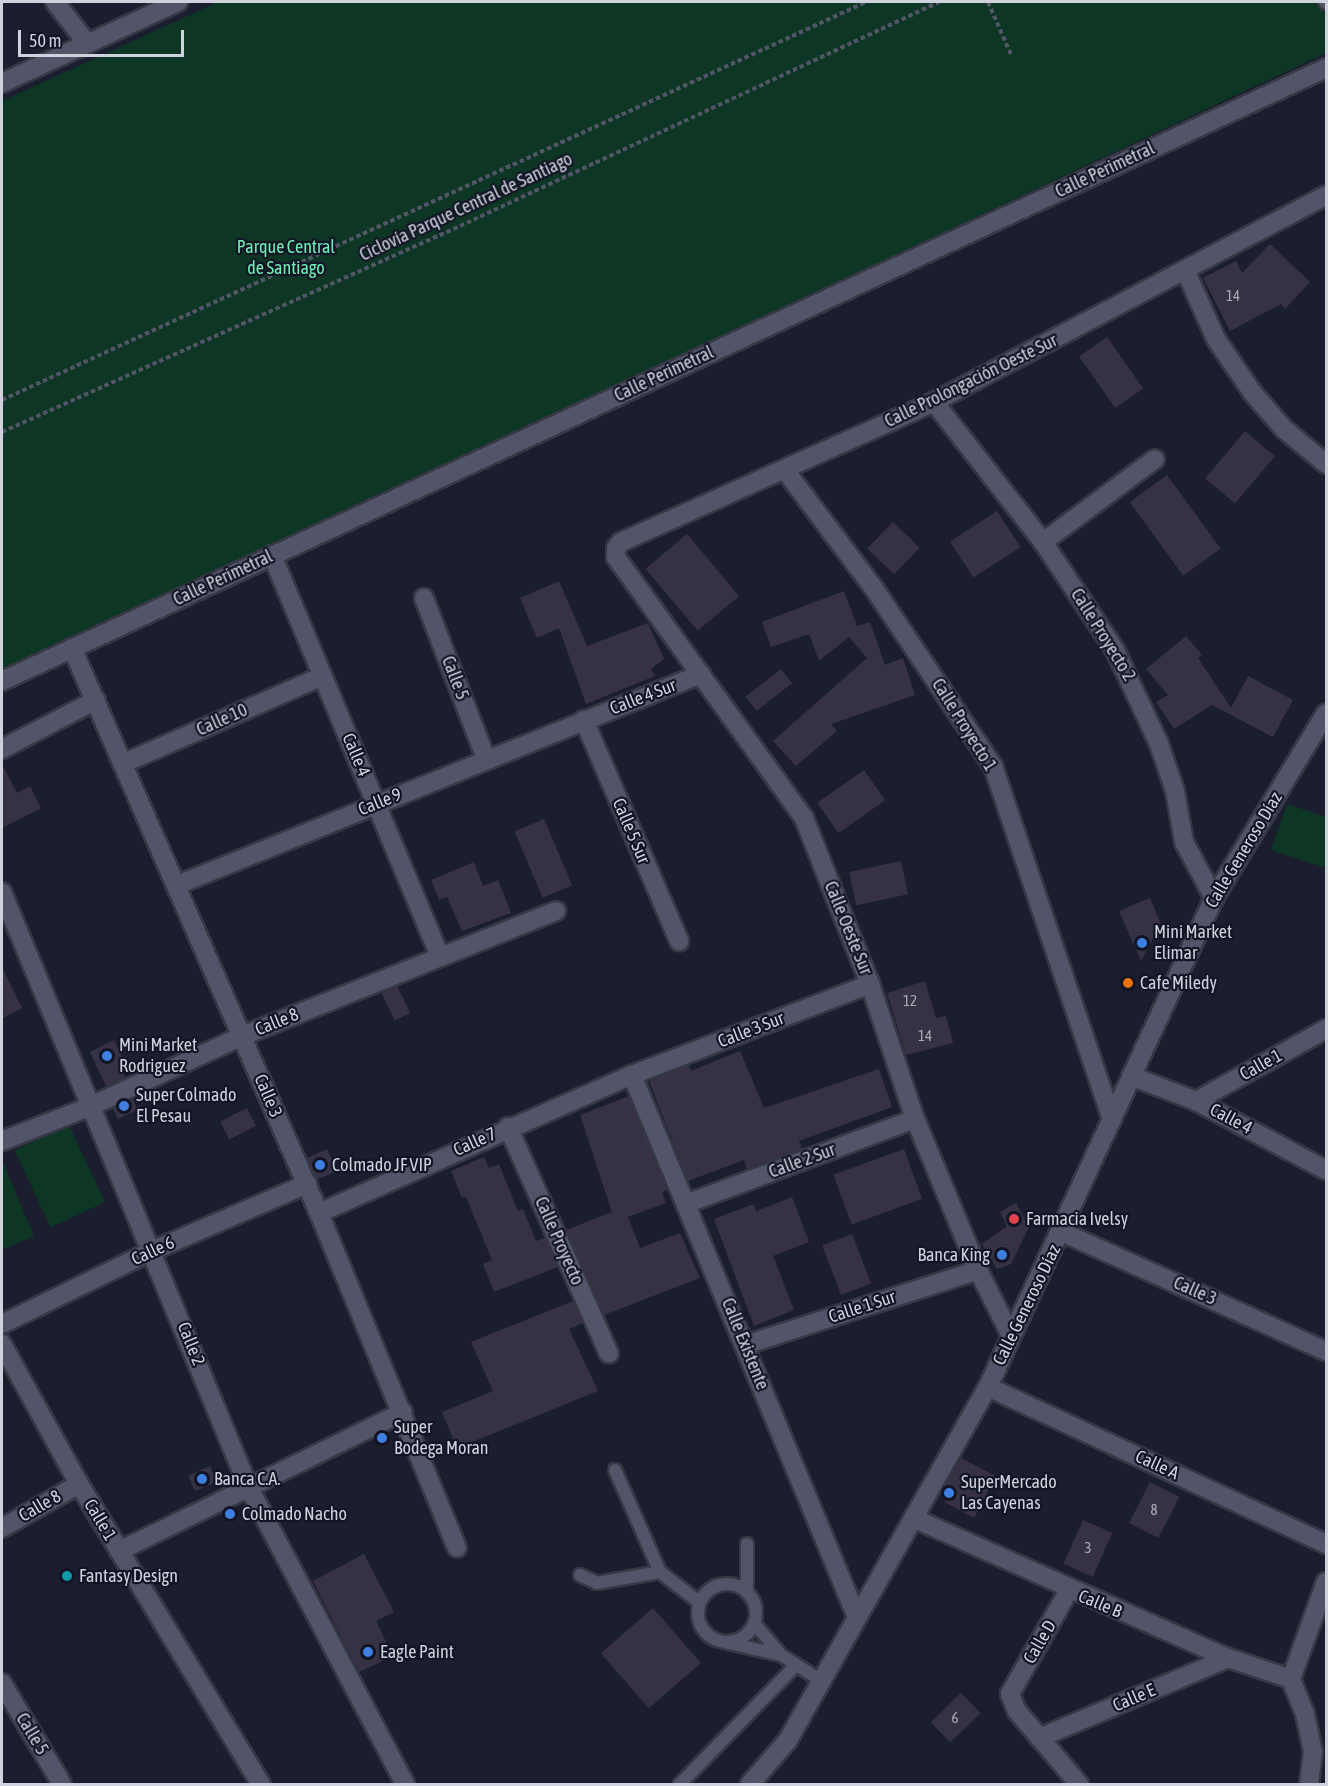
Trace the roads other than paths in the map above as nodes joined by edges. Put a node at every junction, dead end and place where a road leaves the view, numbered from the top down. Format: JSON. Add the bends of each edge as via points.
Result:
{"nodes":[{"id":1,"x":56,"y":2,"type":"edge"},
{"id":2,"x":178,"y":2,"type":"edge"},
{"id":3,"x":86,"y":42,"type":"junction"},
{"id":4,"x":1326,"y":68,"type":"edge"},
{"id":5,"x":2,"y":82,"type":"edge"},
{"id":6,"x":1326,"y":195,"type":"edge"},
{"id":7,"x":1186,"y":272,"type":"junction"},
{"id":8,"x":934,"y":402,"type":"junction"},
{"id":9,"x":1155,"y":459,"type":"dead end"},
{"id":10,"x":1326,"y":463,"type":"edge"},
{"id":11,"x":784,"y":470,"type":"junction"},
{"id":12,"x":1042,"y":542,"type":"junction"},
{"id":13,"x":272,"y":555,"type":"junction"},
{"id":14,"x":615,"y":557,"type":"joint"},
{"id":15,"x":424,"y":598,"type":"dead end"},
{"id":16,"x":72,"y":648,"type":"junction"},
{"id":17,"x":701,"y":674,"type":"junction"},
{"id":18,"x":322,"y":676,"type":"junction"},
{"id":19,"x":2,"y":681,"type":"edge"},
{"id":20,"x":96,"y":700,"type":"junction"},
{"id":21,"x":1326,"y":714,"type":"edge"},
{"id":22,"x":584,"y":720,"type":"junction"},
{"id":23,"x":2,"y":749,"type":"edge"},
{"id":24,"x":486,"y":759,"type":"junction"},
{"id":25,"x":122,"y":764,"type":"junction"},
{"id":26,"x":377,"y":804,"type":"junction"},
{"id":27,"x":177,"y":885,"type":"junction"},
{"id":28,"x":2,"y":892,"type":"edge"},
{"id":29,"x":1214,"y":898,"type":"junction"},
{"id":30,"x":556,"y":911,"type":"dead end"},
{"id":31,"x":679,"y":941,"type":"dead end"},
{"id":32,"x":440,"y":956,"type":"junction"},
{"id":33,"x":870,"y":984,"type":"junction"},
{"id":34,"x":1326,"y":1029,"type":"edge"},
{"id":35,"x":242,"y":1036,"type":"junction"},
{"id":36,"x":632,"y":1075,"type":"junction"},
{"id":37,"x":1131,"y":1076,"type":"junction"},
{"id":38,"x":1196,"y":1101,"type":"junction"},
{"id":39,"x":89,"y":1107,"type":"junction"},
{"id":40,"x":1111,"y":1116,"type":"junction"},
{"id":41,"x":915,"y":1119,"type":"junction"},
{"id":42,"x":508,"y":1127,"type":"junction"},
{"id":43,"x":2,"y":1141,"type":"edge"},
{"id":44,"x":1326,"y":1170,"type":"edge"},
{"id":45,"x":307,"y":1184,"type":"junction"},
{"id":46,"x":688,"y":1203,"type":"junction"},
{"id":47,"x":320,"y":1213,"type":"junction"},
{"id":48,"x":1062,"y":1232,"type":"junction"},
{"id":49,"x":153,"y":1250,"type":"junction"},
{"id":50,"x":978,"y":1270,"type":"junction"},
{"id":51,"x":2,"y":1324,"type":"edge"},
{"id":52,"x":1011,"y":1336,"type":"junction"},
{"id":53,"x":2,"y":1344,"type":"edge"},
{"id":54,"x":745,"y":1345,"type":"junction"},
{"id":55,"x":1326,"y":1351,"type":"edge"},
{"id":56,"x":609,"y":1354,"type":"dead end"},
{"id":57,"x":988,"y":1387,"type":"junction"},
{"id":58,"x":403,"y":1412,"type":"junction"},
{"id":59,"x":615,"y":1470,"type":"dead end"},
{"id":60,"x":79,"y":1484,"type":"junction"},
{"id":61,"x":248,"y":1486,"type":"junction"},
{"id":62,"x":914,"y":1518,"type":"junction"},
{"id":63,"x":2,"y":1528,"type":"edge"},
{"id":64,"x":747,"y":1544,"type":"dead end"},
{"id":65,"x":1326,"y":1544,"type":"edge"},
{"id":66,"x":457,"y":1548,"type":"dead end"},
{"id":67,"x":119,"y":1551,"type":"junction"},
{"id":68,"x":660,"y":1572,"type":"junction"},
{"id":69,"x":580,"y":1575,"type":"dead end"},
{"id":70,"x":1326,"y":1581,"type":"edge"},
{"id":71,"x":1069,"y":1590,"type":"junction"},
{"id":72,"x":747,"y":1592,"type":"junction"},
{"id":73,"x":699,"y":1602,"type":"junction"},
{"id":74,"x":856,"y":1614,"type":"junction"},
{"id":75,"x":754,"y":1623,"type":"junction"},
{"id":76,"x":727,"y":1643,"type":"junction"},
{"id":77,"x":781,"y":1655,"type":"junction"},
{"id":78,"x":1228,"y":1658,"type":"junction"},
{"id":79,"x":796,"y":1665,"type":"junction"},
{"id":80,"x":1291,"y":1679,"type":"junction"},
{"id":81,"x":822,"y":1682,"type":"junction"},
{"id":82,"x":2,"y":1683,"type":"edge"},
{"id":83,"x":1039,"y":1738,"type":"junction"},
{"id":84,"x":62,"y":1785,"type":"edge"},
{"id":85,"x":261,"y":1785,"type":"edge"},
{"id":86,"x":405,"y":1785,"type":"edge"},
{"id":87,"x":680,"y":1785,"type":"edge"},
{"id":88,"x":750,"y":1785,"type":"edge"},
{"id":89,"x":1079,"y":1785,"type":"edge"},
{"id":90,"x":1309,"y":1785,"type":"edge"}],
"edges":[{"from":1,"to":3,"type":"street"},
{"from":2,"to":3,"type":"street"},
{"from":3,"to":5,"type":"street"},
{"from":4,"to":13,"type":"street","name":"Calle Perimetral"},
{"from":6,"to":7,"type":"street","name":"Calle Prolongación Oeste Sur"},
{"from":7,"to":8,"type":"street","name":"Calle Prolongación Oeste Sur"},
{"from":7,"to":10,"type":"street","via":[[1216,339],[1252,392],[1284,429]]},
{"from":8,"to":11,"type":"street","name":"Calle Prolongación Oeste Sur"},
{"from":8,"to":12,"type":"street","name":"Calle Proyecto 2"},
{"from":9,"to":12,"type":"street"},
{"from":11,"to":14,"type":"street","name":"Calle Prolongación Oeste Sur","via":[[621,542]]},
{"from":11,"to":40,"type":"street","name":"Calle Proyecto 1","via":[[873,587],[993,766]]},
{"from":12,"to":29,"type":"street","name":"Calle Proyecto 2","via":[[1115,650],[1140,695],[1174,791],[1184,843]]},
{"from":13,"to":16,"type":"street","name":"Calle Perimetral"},
{"from":13,"to":18,"type":"street","name":"Calle 4"},
{"from":14,"to":17,"type":"street","name":"Calle Oeste Sur"},
{"from":15,"to":24,"type":"street","name":"Calle 5"},
{"from":16,"to":19,"type":"street","name":"Calle Perimetral"},
{"from":16,"to":20,"type":"street","name":"Calle 3"},
{"from":17,"to":22,"type":"street","name":"Calle 4 Sur"},
{"from":17,"to":33,"type":"street","name":"Calle Oeste Sur","via":[[804,818]]},
{"from":18,"to":25,"type":"street","name":"Calle 10"},
{"from":18,"to":26,"type":"street","name":"Calle 4"},
{"from":20,"to":23,"type":"street"},
{"from":20,"to":25,"type":"street","name":"Calle 3"},
{"from":21,"to":29,"type":"street","name":"Calle Generoso Díaz"},
{"from":22,"to":24,"type":"street","name":"Calle 9"},
{"from":22,"to":31,"type":"street","name":"Calle 5 Sur"},
{"from":24,"to":26,"type":"street","name":"Calle 9"},
{"from":25,"to":27,"type":"street","name":"Calle 3"},
{"from":26,"to":27,"type":"street","name":"Calle 9"},
{"from":26,"to":32,"type":"street","name":"Calle 4"},
{"from":27,"to":35,"type":"street","name":"Calle 3"},
{"from":28,"to":39,"type":"street","name":"Calle 2"},
{"from":29,"to":37,"type":"street","name":"Calle Generoso Díaz"},
{"from":30,"to":32,"type":"street","name":"Calle 8"},
{"from":32,"to":35,"type":"street","name":"Calle 8"},
{"from":33,"to":36,"type":"street","name":"Calle 3 Sur"},
{"from":33,"to":41,"type":"street","name":"Calle Oeste Sur"},
{"from":34,"to":38,"type":"street","name":"Calle 1"},
{"from":35,"to":39,"type":"street","name":"Calle 8"},
{"from":35,"to":45,"type":"street","name":"Calle 3"},
{"from":36,"to":42,"type":"street","name":"Calle 7"},
{"from":36,"to":46,"type":"street","name":"Calle Existente"},
{"from":37,"to":38,"type":"street","name":"Calle 4"},
{"from":37,"to":40,"type":"street","name":"Calle Generoso Díaz"},
{"from":38,"to":44,"type":"street","name":"Calle 4"},
{"from":39,"to":43,"type":"street","name":"Calle 8"},
{"from":39,"to":49,"type":"street","name":"Calle 2"},
{"from":40,"to":48,"type":"street","name":"Calle Generoso Díaz"},
{"from":41,"to":46,"type":"street","name":"Calle 2 Sur"},
{"from":41,"to":50,"type":"street","name":"Calle Oeste Sur"},
{"from":42,"to":47,"type":"street","name":"Calle 7"},
{"from":42,"to":56,"type":"street","name":"Calle Proyecto"},
{"from":45,"to":47,"type":"street","name":"Calle 3"},
{"from":45,"to":49,"type":"street","name":"Calle 6"},
{"from":46,"to":54,"type":"street","name":"Calle Existente"},
{"from":47,"to":58,"type":"street","name":"Calle 3"},
{"from":48,"to":52,"type":"street","name":"Calle Generoso Díaz"},
{"from":48,"to":55,"type":"street","name":"Calle 3"},
{"from":49,"to":51,"type":"street","name":"Calle 6"},
{"from":49,"to":61,"type":"street","name":"Calle 2"},
{"from":50,"to":52,"type":"street","name":"Calle Oeste Sur"},
{"from":50,"to":54,"type":"street","name":"Calle 1 Sur"},
{"from":52,"to":57,"type":"street","name":"Calle Generoso Díaz"},
{"from":53,"to":60,"type":"street","name":"Calle 1"},
{"from":54,"to":74,"type":"street","name":"Calle Existente"},
{"from":57,"to":62,"type":"street","name":"Calle Generoso Díaz"},
{"from":57,"to":65,"type":"street","name":"Calle A"},
{"from":58,"to":61,"type":"street"},
{"from":58,"to":66,"type":"street","name":"Calle 3"},
{"from":59,"to":68,"type":"lane"},
{"from":60,"to":63,"type":"street","name":"Calle 8"},
{"from":60,"to":67,"type":"street","name":"Calle 1"},
{"from":61,"to":67,"type":"street"},
{"from":61,"to":86,"type":"street","name":"Calle 2"},
{"from":62,"to":71,"type":"street","name":"Calle B"},
{"from":62,"to":74,"type":"street","name":"Calle Generoso Díaz"},
{"from":64,"to":72,"type":"lane"},
{"from":67,"to":85,"type":"street","name":"Calle 1"},
{"from":68,"to":69,"type":"lane","via":[[597,1583]]},
{"from":68,"to":73,"type":"lane"},
{"from":70,"to":80,"type":"street"},
{"from":71,"to":78,"type":"street","name":"Calle B"},
{"from":71,"to":83,"type":"street","name":"Calle D","via":[[1010,1694],[1017,1711]]},
{"from":72,"to":73,"type":"lane","via":[[726,1584],[715,1586]]},
{"from":72,"to":75,"type":"lane","via":[[756,1612]]},
{"from":73,"to":76,"type":"lane","via":[[700,1625],[706,1635]]},
{"from":74,"to":81,"type":"street","name":"Calle Generoso Díaz"},
{"from":75,"to":76,"type":"lane","via":[[748,1634]]},
{"from":75,"to":77,"type":"lane"},
{"from":76,"to":77,"type":"lane"},
{"from":77,"to":79,"type":"lane"},
{"from":78,"to":80,"type":"street","name":"Calle B"},
{"from":78,"to":83,"type":"street","name":"Calle E"},
{"from":79,"to":81,"type":"lane"},
{"from":79,"to":87,"type":"lane"},
{"from":80,"to":90,"type":"street","via":[[1305,1714],[1313,1752]]},
{"from":81,"to":88,"type":"street","name":"Calle Generoso Díaz","via":[[788,1740]]},
{"from":82,"to":84,"type":"street","name":"Calle 5"},
{"from":83,"to":89,"type":"street"}]}
